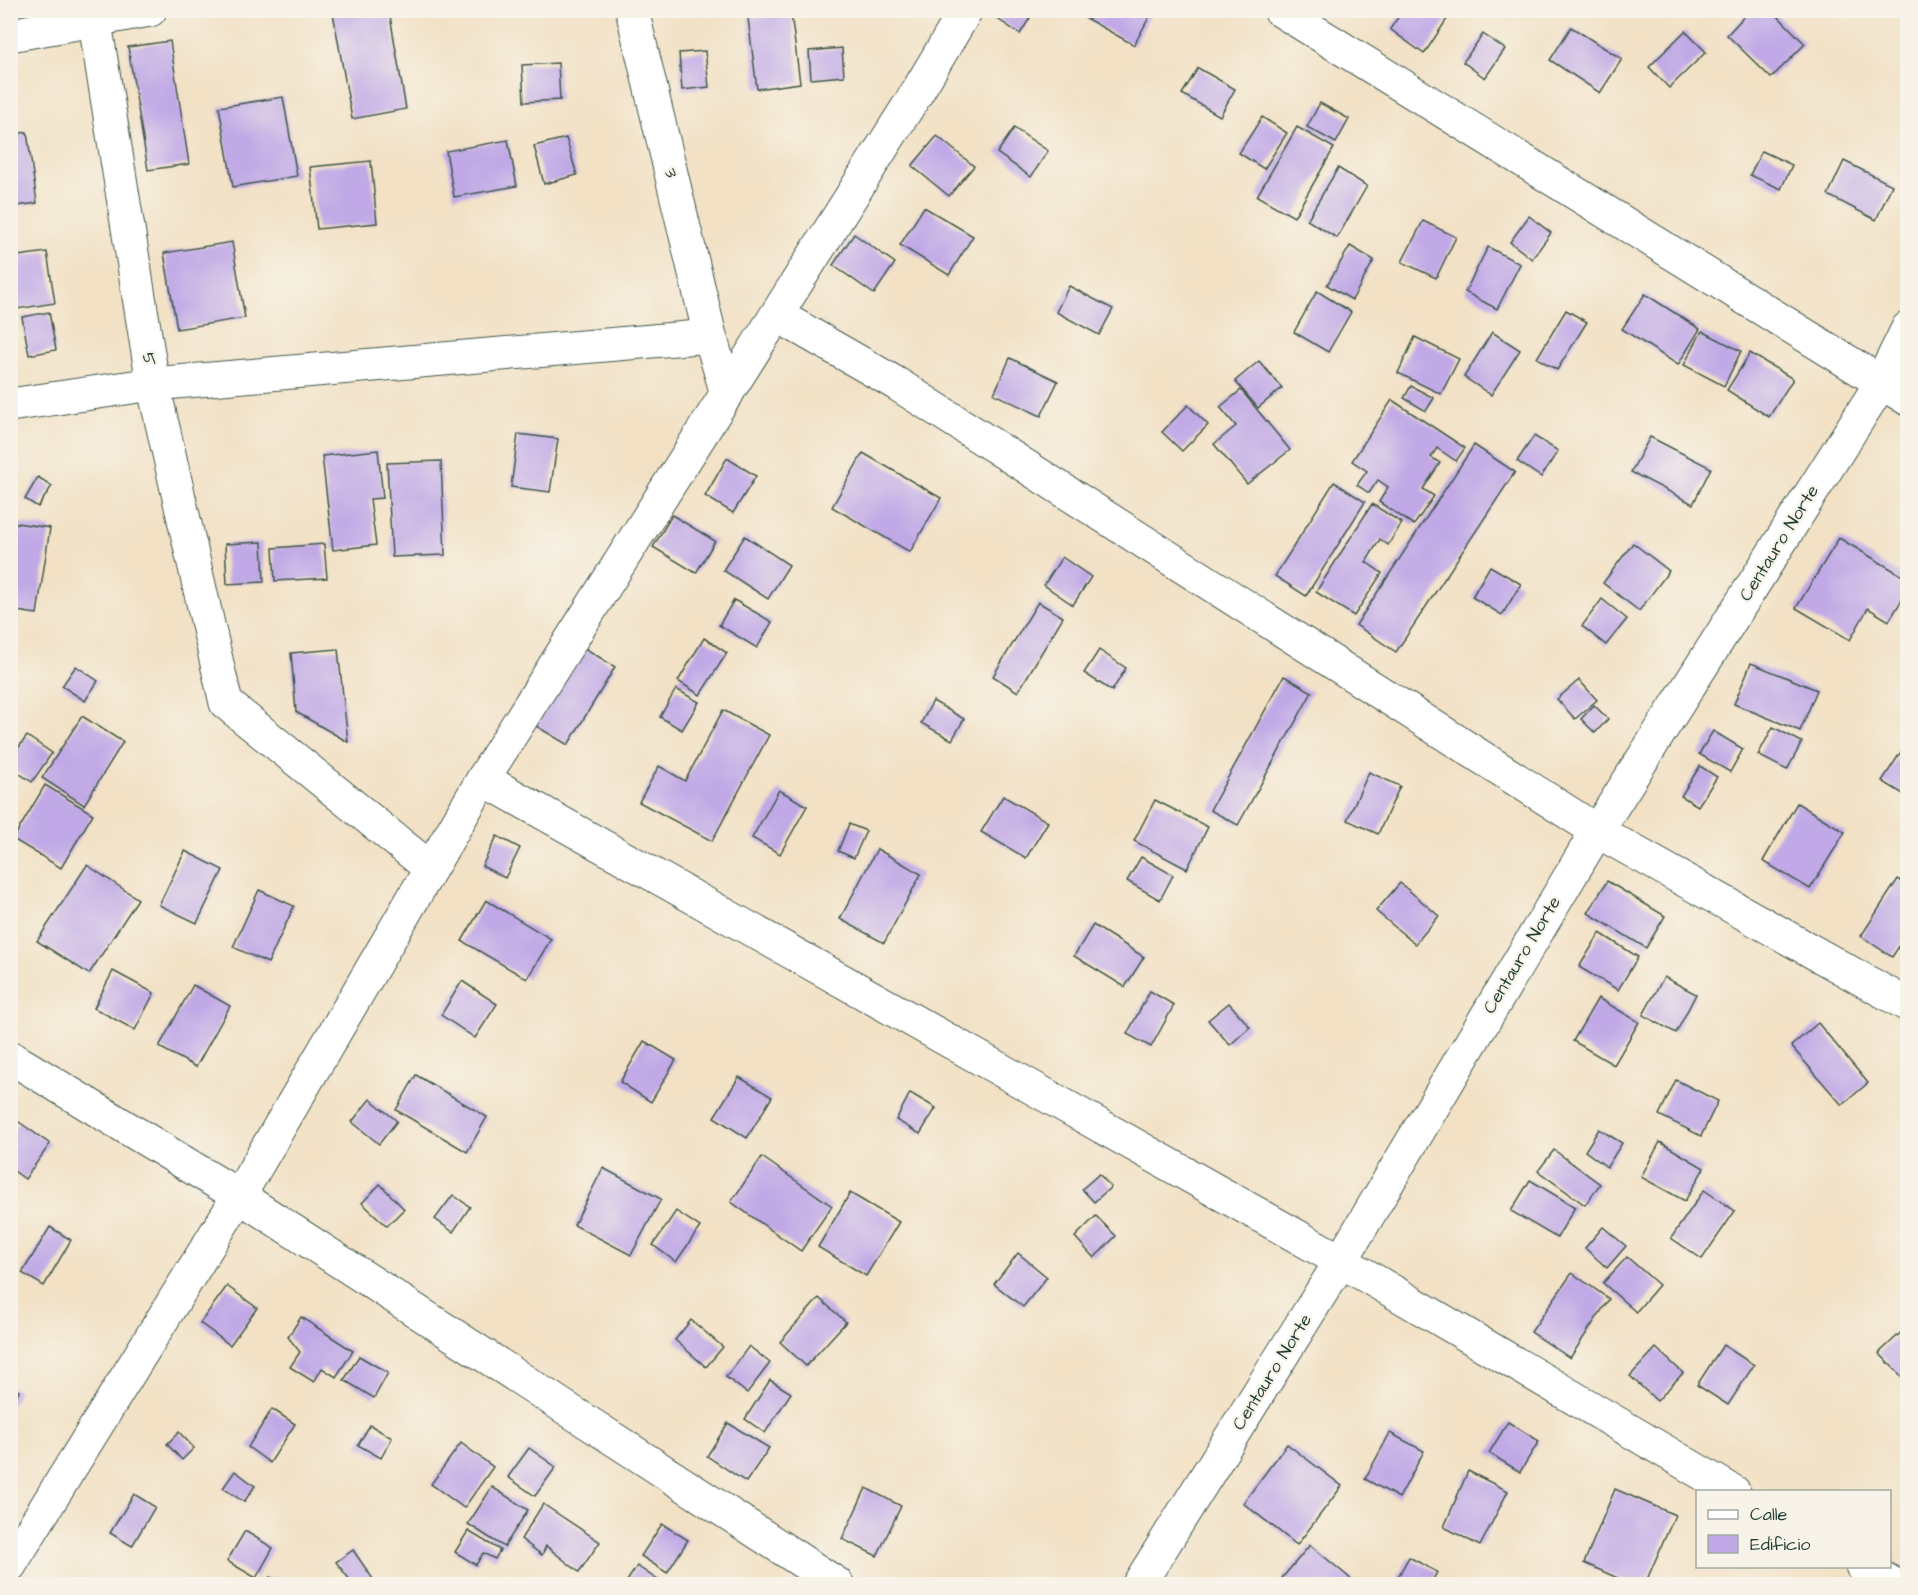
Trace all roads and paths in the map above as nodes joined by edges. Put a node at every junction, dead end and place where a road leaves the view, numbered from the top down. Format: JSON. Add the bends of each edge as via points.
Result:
{"nodes":[{"id":1,"x":150,"y":10,"type":"edge"},
{"id":2,"x":632,"y":10,"type":"edge"},
{"id":3,"x":966,"y":10,"type":"edge"},
{"id":4,"x":1280,"y":10,"type":"edge"},
{"id":5,"x":94,"y":16,"type":"edge"},
{"id":6,"x":10,"y":35,"type":"edge"},
{"id":7,"x":777,"y":315,"type":"junction"},
{"id":8,"x":1908,"y":328,"type":"edge"},
{"id":9,"x":710,"y":336,"type":"junction"},
{"id":10,"x":153,"y":384,"type":"junction"},
{"id":11,"x":1894,"y":391,"type":"edge"},
{"id":12,"x":727,"y":394,"type":"junction"},
{"id":13,"x":10,"y":405,"type":"edge"},
{"id":14,"x":483,"y":779,"type":"junction"},
{"id":15,"x":1597,"y":831,"type":"junction"},
{"id":16,"x":430,"y":868,"type":"junction"},
{"id":17,"x":1908,"y":1005,"type":"edge"},
{"id":18,"x":10,"y":1057,"type":"edge"},
{"id":19,"x":239,"y":1196,"type":"junction"},
{"id":20,"x":1341,"y":1261,"type":"junction"},
{"id":21,"x":1732,"y":1490,"type":"edge"},
{"id":22,"x":10,"y":1565,"type":"edge"},
{"id":23,"x":1865,"y":1568,"type":"edge"},
{"id":24,"x":837,"y":1584,"type":"edge"},
{"id":25,"x":1139,"y":1584,"type":"edge"},
{"id":26,"x":1893,"y":1584,"type":"edge"}],
"edges":[{"from":1,"to":5,"type":"street"},
{"from":2,"to":9,"type":"street","name":"3"},
{"from":3,"to":7,"type":"street"},
{"from":4,"to":11,"type":"street"},
{"from":5,"to":6,"type":"street"},
{"from":5,"to":10,"type":"street","name":"5"},
{"from":7,"to":12,"type":"street"},
{"from":7,"to":15,"type":"street","via":[[897,384]]},
{"from":8,"to":11,"type":"street","name":"Centauro Norte"},
{"from":9,"to":10,"type":"street"},
{"from":9,"to":12,"type":"street","name":"3"},
{"from":10,"to":13,"type":"street"},
{"from":10,"to":16,"type":"street","name":"5","via":[[226,703]]},
{"from":11,"to":15,"type":"street","name":"Centauro Norte"},
{"from":12,"to":14,"type":"street"},
{"from":14,"to":16,"type":"street"},
{"from":14,"to":20,"type":"street"},
{"from":15,"to":17,"type":"street"},
{"from":15,"to":20,"type":"street","name":"Centauro Norte"},
{"from":16,"to":19,"type":"street"},
{"from":18,"to":19,"type":"street"},
{"from":19,"to":22,"type":"street"},
{"from":19,"to":24,"type":"street"},
{"from":20,"to":21,"type":"street"},
{"from":20,"to":25,"type":"street","name":"Centauro Norte"},
{"from":23,"to":26,"type":"street"}]}
